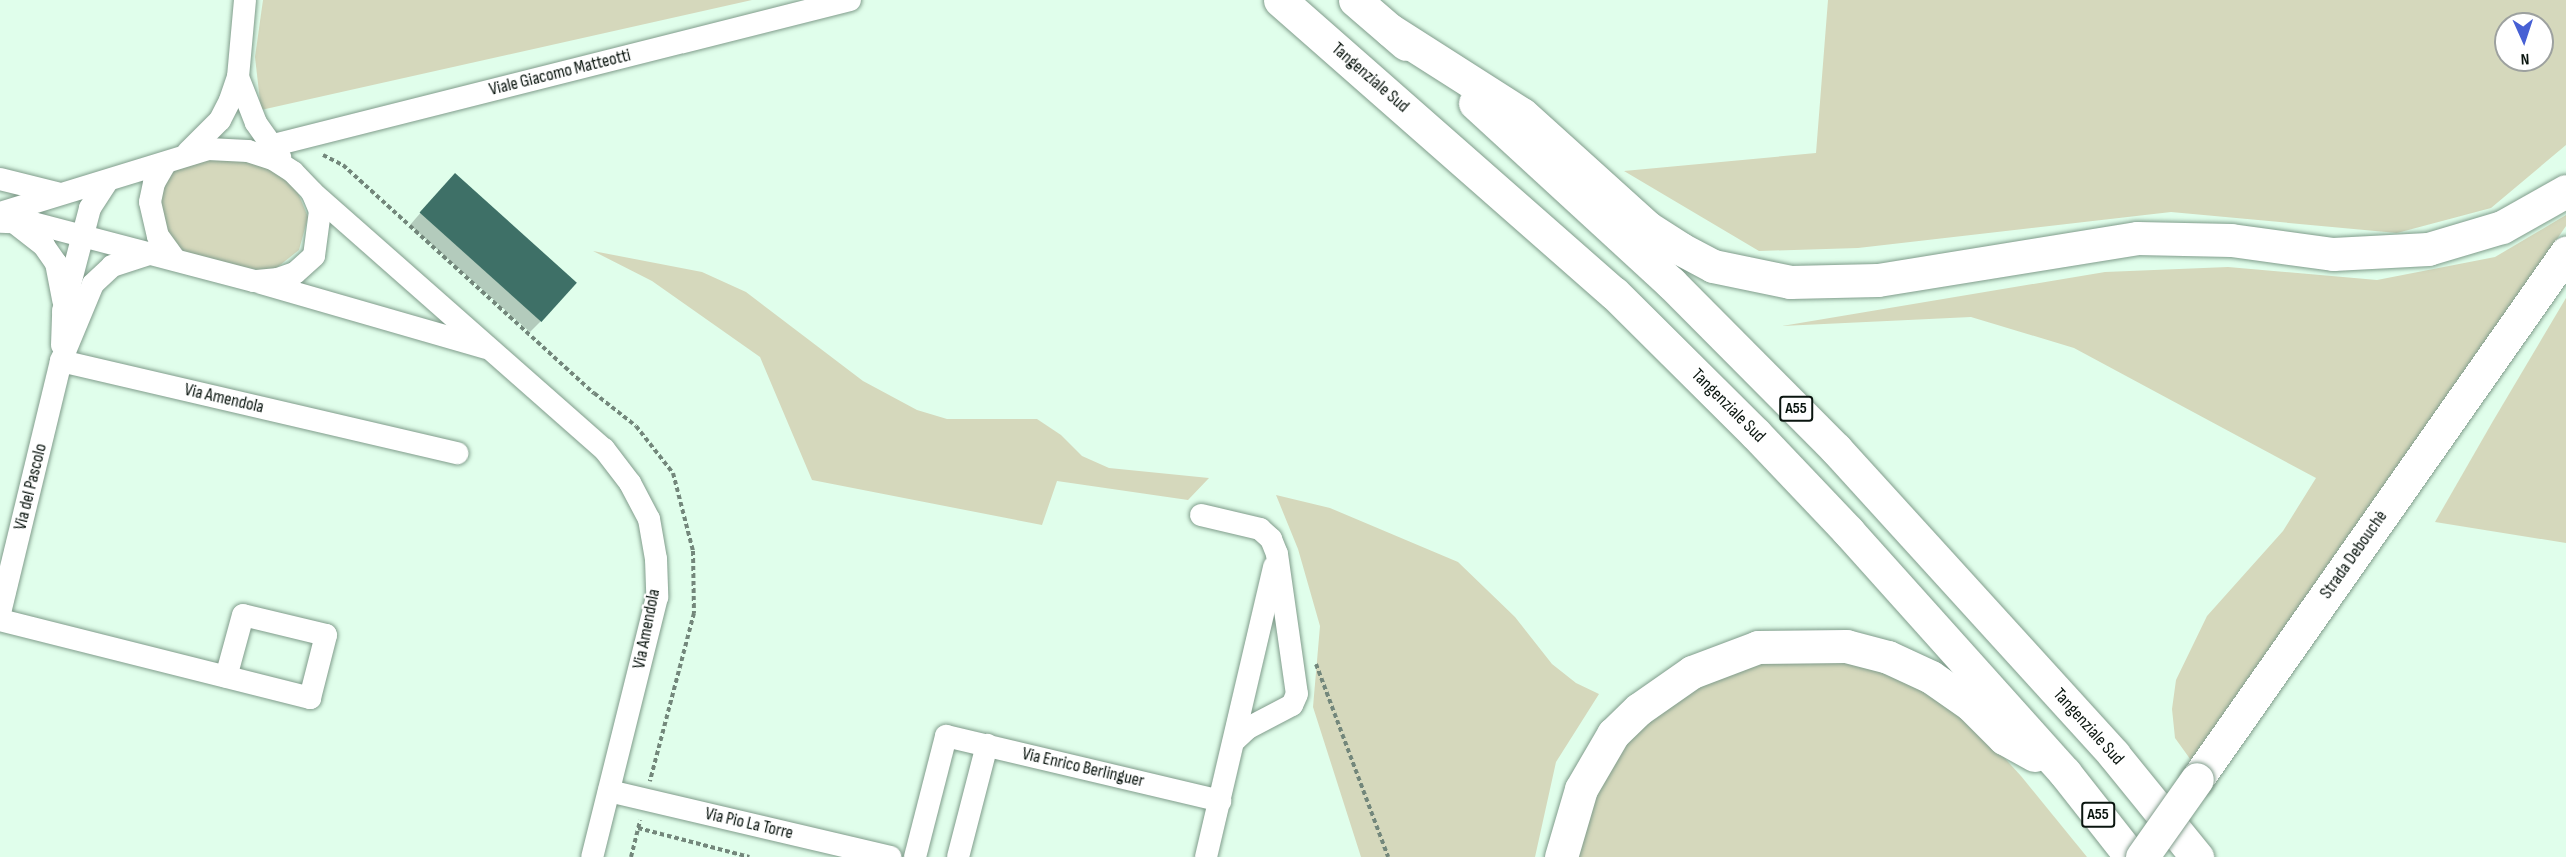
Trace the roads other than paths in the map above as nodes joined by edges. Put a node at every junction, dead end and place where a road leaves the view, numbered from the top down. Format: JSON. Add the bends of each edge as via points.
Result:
{"nodes":[{"id":1,"x":245,"y":0,"type":"edge"},
{"id":2,"x":850,"y":0,"type":"edge"},
{"id":3,"x":1280,"y":0,"type":"edge"},
{"id":4,"x":1355,"y":0,"type":"edge"},
{"id":5,"x":1390,"y":30,"type":"junction"},
{"id":6,"x":238,"y":77,"type":"junction"},
{"id":7,"x":270,"y":146,"type":"junction"},
{"id":8,"x":175,"y":160,"type":"junction"},
{"id":9,"x":293,"y":172,"type":"junction"},
{"id":10,"x":0,"y":179,"type":"edge"},
{"id":11,"x":107,"y":182,"type":"junction"},
{"id":12,"x":2566,"y":191,"type":"edge"},
{"id":13,"x":312,"y":192,"type":"junction"},
{"id":14,"x":65,"y":194,"type":"junction"},
{"id":15,"x":4,"y":219,"type":"edge"},
{"id":16,"x":83,"y":237,"type":"junction"},
{"id":17,"x":150,"y":253,"type":"junction"},
{"id":18,"x":2566,"y":253,"type":"edge"},
{"id":19,"x":175,"y":259,"type":"junction"},
{"id":20,"x":254,"y":280,"type":"junction"},
{"id":21,"x":63,"y":311,"type":"junction"},
{"id":22,"x":494,"y":351,"type":"junction"},
{"id":23,"x":62,"y":361,"type":"junction"},
{"id":24,"x":458,"y":453,"type":"dead end"},
{"id":25,"x":1201,"y":515,"type":"dead end"},
{"id":26,"x":1277,"y":554,"type":"junction"},
{"id":27,"x":0,"y":613,"type":"edge"},
{"id":28,"x":0,"y":620,"type":"edge"},
{"id":29,"x":1255,"y":647,"type":"junction"},
{"id":30,"x":1290,"y":650,"type":"junction"},
{"id":31,"x":226,"y":677,"type":"junction"},
{"id":32,"x":1234,"y":741,"type":"junction"},
{"id":33,"x":987,"y":745,"type":"junction"},
{"id":34,"x":2065,"y":773,"type":"junction"},
{"id":35,"x":609,"y":791,"type":"junction"},
{"id":36,"x":1220,"y":801,"type":"junction"},
{"id":37,"x":592,"y":857,"type":"edge"},
{"id":38,"x":890,"y":857,"type":"edge"},
{"id":39,"x":915,"y":857,"type":"edge"},
{"id":40,"x":958,"y":857,"type":"edge"},
{"id":41,"x":1206,"y":857,"type":"edge"},
{"id":42,"x":1562,"y":857,"type":"edge"},
{"id":43,"x":2131,"y":857,"type":"edge"},
{"id":44,"x":2142,"y":857,"type":"edge"},
{"id":45,"x":2197,"y":857,"type":"edge"}],
"edges":[{"from":1,"to":6,"type":"street"},
{"from":2,"to":7,"type":"street","name":"Viale Giacomo Matteotti"},
{"from":3,"to":34,"type":"main road","name":"Tangenziale Sud","number":"A55","via":[[1614,293],[1848,531]]},
{"from":4,"to":5,"type":"main road","name":"Tangenziale Sud","number":"A55"},
{"from":5,"to":12,"type":"main road","via":[[1522,114],[1647,227],[1713,266],[1760,278],[1834,283],[1878,279],[2137,238],[2231,240],[2333,254],[2416,250],[2502,227]]},
{"from":5,"to":45,"type":"main road","name":"Tangenziale Sud","number":"A55","via":[[1589,206],[1827,441],[2114,755]]},
{"from":6,"to":7,"type":"street","via":[[245,102]]},
{"from":6,"to":8,"type":"street","via":[[220,120]]},
{"from":7,"to":9,"type":"street"},
{"from":8,"to":9,"type":"street","via":[[208,149],[248,151],[273,159]]},
{"from":8,"to":11,"type":"street"},
{"from":8,"to":19,"type":"street","via":[[154,183],[150,202],[158,236]]},
{"from":9,"to":13,"type":"street"},
{"from":10,"to":14,"type":"street"},
{"from":11,"to":14,"type":"street"},
{"from":11,"to":16,"type":"street","name":"Via del Pascolo","via":[[90,208]]},
{"from":13,"to":20,"type":"street","via":[[320,211],[314,256],[295,273],[278,279]]},
{"from":13,"to":22,"type":"street","name":"Via Amendola"},
{"from":14,"to":15,"type":"street"},
{"from":15,"to":16,"type":"street"},
{"from":15,"to":21,"type":"street","name":"Via del Pascolo","via":[[44,246],[56,263],[63,287]]},
{"from":16,"to":17,"type":"street"},
{"from":16,"to":21,"type":"street","name":"Via del Pascolo"},
{"from":17,"to":19,"type":"street"},
{"from":17,"to":23,"type":"street","name":"Via del Pascolo","via":[[120,262],[97,280]]},
{"from":18,"to":44,"type":"main road","name":"Strada Debouchè","bridge":true},
{"from":19,"to":20,"type":"street"},
{"from":20,"to":22,"type":"street","name":"Via Amendola"},
{"from":21,"to":23,"type":"street","name":"Via del Pascolo"},
{"from":22,"to":35,"type":"street","name":"Via Amendola","via":[[604,449],[630,483],[649,519],[657,597]]},
{"from":23,"to":24,"type":"street","name":"Via Amendola"},
{"from":23,"to":27,"type":"street","name":"Via del Pascolo"},
{"from":25,"to":26,"type":"street","via":[[1260,529],[1271,538]]},
{"from":26,"to":29,"type":"street"},
{"from":26,"to":30,"type":"street"},
{"from":28,"to":31,"type":"street"},
{"from":29,"to":30,"type":"street","via":[[1272,637]]},
{"from":29,"to":32,"type":"street"},
{"from":30,"to":32,"type":"street","via":[[1296,694],[1292,705],[1248,728]]},
{"from":31,"to":31,"type":"street","via":[[310,698],[326,635],[243,615]]},
{"from":32,"to":36,"type":"street"},
{"from":33,"to":36,"type":"street","name":"Via Enrico Berlinguer"},
{"from":33,"to":39,"type":"street","name":"Via Enrico Berlinguer","via":[[946,736]]},
{"from":33,"to":40,"type":"street"},
{"from":34,"to":42,"type":"main road","via":[[2004,738],[1971,705],[1931,677],[1888,657],[1846,646],[1758,647],[1692,672],[1613,734],[1581,789]]},
{"from":34,"to":43,"type":"main road","name":"Tangenziale Sud","number":"A55"},
{"from":35,"to":37,"type":"street","name":"Via Amendola"},
{"from":35,"to":38,"type":"street","name":"Via Pio La Torre"},
{"from":36,"to":41,"type":"street"}]}
